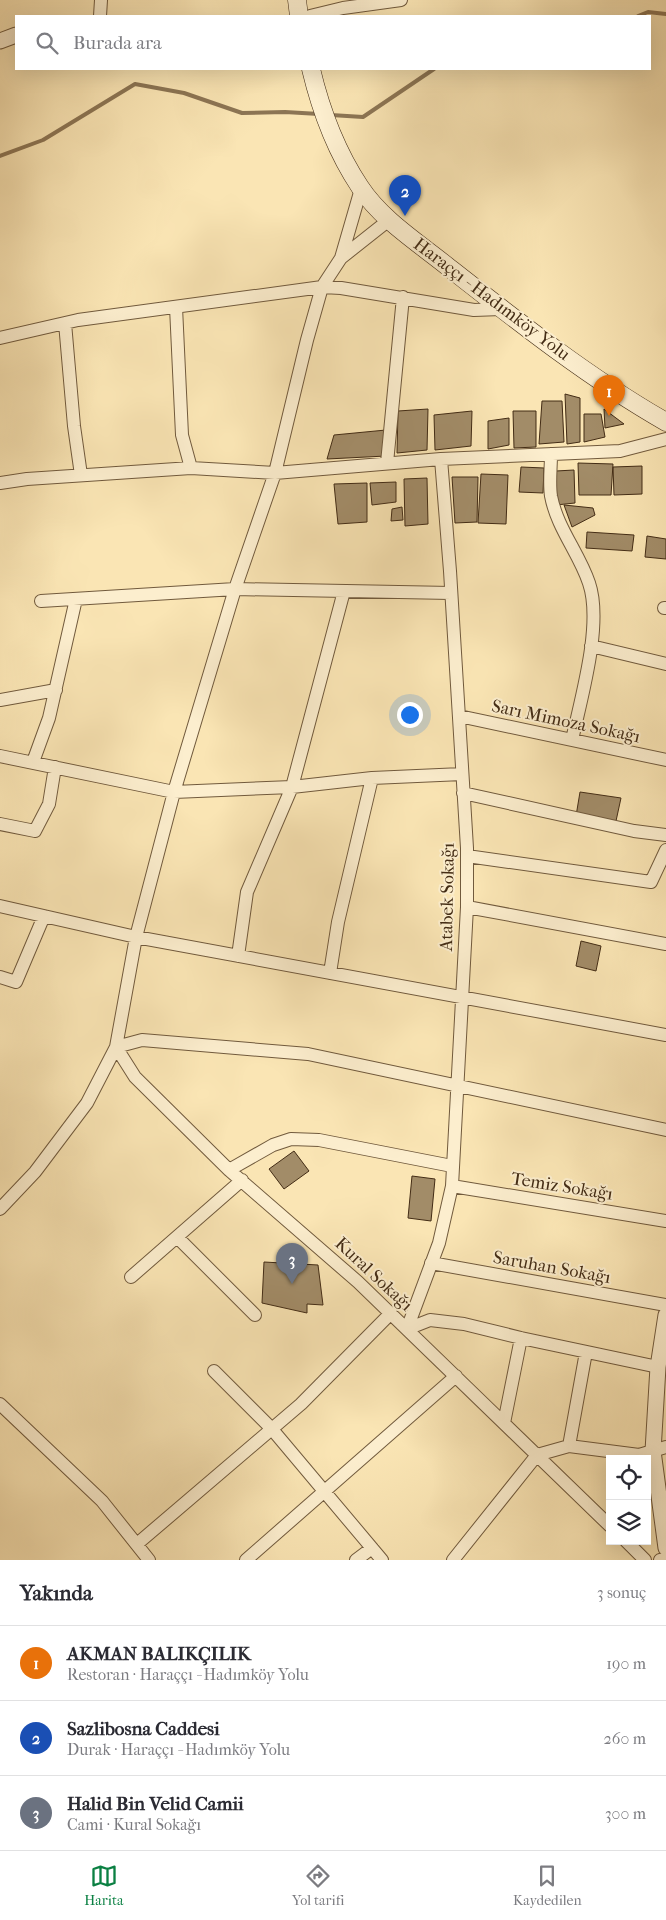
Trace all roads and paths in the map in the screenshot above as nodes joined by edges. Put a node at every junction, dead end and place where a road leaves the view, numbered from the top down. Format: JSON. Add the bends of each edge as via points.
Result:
{"nodes":[{"id":1,"x":101,"y":0,"type":"edge"},
{"id":2,"x":297,"y":0,"type":"edge"},
{"id":3,"x":401,"y":0,"type":"edge"},
{"id":4,"x":341,"y":4,"type":"edge"},
{"id":5,"x":100,"y":15,"type":"edge"},
{"id":6,"x":299,"y":15,"type":"edge"},
{"id":7,"x":313,"y":15,"type":"edge"},
{"id":8,"x":15,"y":35,"type":"edge"},
{"id":9,"x":0,"y":41,"type":"edge"},
{"id":10,"x":313,"y":77,"type":"edge"},
{"id":11,"x":361,"y":188,"type":"junction"},
{"id":12,"x":389,"y":220,"type":"junction"},
{"id":13,"x":341,"y":258,"type":"junction"},
{"id":14,"x":322,"y":288,"type":"junction"},
{"id":15,"x":403,"y":297,"type":"junction"},
{"id":16,"x":176,"y":306,"type":"junction"},
{"id":17,"x":501,"y":309,"type":"junction"},
{"id":18,"x":65,"y":323,"type":"junction"},
{"id":19,"x":0,"y":338,"type":"edge"},
{"id":20,"x":666,"y":422,"type":"edge"},
{"id":21,"x":666,"y":439,"type":"edge"},
{"id":22,"x":551,"y":454,"type":"junction"},
{"id":23,"x":441,"y":459,"type":"junction"},
{"id":24,"x":387,"y":463,"type":"junction"},
{"id":25,"x":191,"y":468,"type":"junction"},
{"id":26,"x":275,"y":473,"type":"junction"},
{"id":27,"x":81,"y":475,"type":"junction"},
{"id":28,"x":0,"y":483,"type":"edge"},
{"id":29,"x":235,"y":589,"type":"junction"},
{"id":30,"x":344,"y":591,"type":"junction"},
{"id":31,"x":451,"y":593,"type":"junction"},
{"id":32,"x":76,"y":599,"type":"junction"},
{"id":33,"x":41,"y":601,"type":"dead end"},
{"id":34,"x":591,"y":646,"type":"junction"},
{"id":35,"x":666,"y":664,"type":"edge"},
{"id":36,"x":56,"y":690,"type":"junction"},
{"id":37,"x":0,"y":700,"type":"edge"},
{"id":38,"x":459,"y":716,"type":"junction"},
{"id":39,"x":572,"y":740,"type":"junction"},
{"id":40,"x":0,"y":756,"type":"edge"},
{"id":41,"x":666,"y":760,"type":"edge"},
{"id":42,"x":32,"y":762,"type":"junction"},
{"id":43,"x":55,"y":767,"type":"junction"},
{"id":44,"x":462,"y":774,"type":"junction"},
{"id":45,"x":372,"y":778,"type":"junction"},
{"id":46,"x":292,"y":787,"type":"junction"},
{"id":47,"x":174,"y":792,"type":"junction"},
{"id":48,"x":463,"y":794,"type":"junction"},
{"id":49,"x":0,"y":824,"type":"edge"},
{"id":50,"x":666,"y":836,"type":"edge"},
{"id":51,"x":666,"y":850,"type":"edge"},
{"id":52,"x":467,"y":856,"type":"junction"},
{"id":53,"x":0,"y":906,"type":"edge"},
{"id":54,"x":467,"y":907,"type":"junction"},
{"id":55,"x":44,"y":916,"type":"junction"},
{"id":56,"x":136,"y":937,"type":"junction"},
{"id":57,"x":666,"y":944,"type":"edge"},
{"id":58,"x":238,"y":956,"type":"junction"},
{"id":59,"x":330,"y":973,"type":"junction"},
{"id":60,"x":0,"y":976,"type":"edge"},
{"id":61,"x":461,"y":998,"type":"junction"},
{"id":62,"x":666,"y":1035,"type":"edge"},
{"id":63,"x":116,"y":1047,"type":"junction"},
{"id":64,"x":456,"y":1086,"type":"junction"},
{"id":65,"x":666,"y":1130,"type":"edge"},
{"id":66,"x":452,"y":1166,"type":"junction"},
{"id":67,"x":229,"y":1170,"type":"junction"},
{"id":68,"x":242,"y":1180,"type":"junction"},
{"id":69,"x":452,"y":1186,"type":"junction"},
{"id":70,"x":0,"y":1209,"type":"edge"},
{"id":71,"x":666,"y":1221,"type":"edge"},
{"id":72,"x":177,"y":1237,"type":"junction"},
{"id":73,"x":431,"y":1263,"type":"junction"},
{"id":74,"x":131,"y":1277,"type":"dead end"},
{"id":75,"x":666,"y":1305,"type":"edge"},
{"id":76,"x":390,"y":1313,"type":"junction"},
{"id":77,"x":666,"y":1315,"type":"edge"},
{"id":78,"x":255,"y":1316,"type":"dead end"},
{"id":79,"x":407,"y":1329,"type":"junction"},
{"id":80,"x":521,"y":1338,"type":"junction"},
{"id":81,"x":586,"y":1352,"type":"junction"},
{"id":82,"x":658,"y":1367,"type":"junction"},
{"id":83,"x":214,"y":1371,"type":"dead end"},
{"id":84,"x":456,"y":1376,"type":"junction"},
{"id":85,"x":0,"y":1404,"type":"edge"},
{"id":86,"x":504,"y":1423,"type":"junction"},
{"id":87,"x":271,"y":1428,"type":"junction"},
{"id":88,"x":569,"y":1446,"type":"junction"},
{"id":89,"x":660,"y":1449,"type":"edge"},
{"id":90,"x":537,"y":1455,"type":"junction"},
{"id":91,"x":326,"y":1492,"type":"junction"},
{"id":92,"x":606,"y":1522,"type":"edge"},
{"id":93,"x":136,"y":1544,"type":"junction"},
{"id":94,"x":630,"y":1545,"type":"edge"},
{"id":95,"x":372,"y":1548,"type":"junction"},
{"id":96,"x":666,"y":1548,"type":"edge"},
{"id":97,"x":666,"y":1559,"type":"edge"},
{"id":98,"x":149,"y":1560,"type":"edge"},
{"id":99,"x":246,"y":1560,"type":"edge"},
{"id":100,"x":356,"y":1560,"type":"edge"},
{"id":101,"x":382,"y":1560,"type":"edge"},
{"id":102,"x":453,"y":1560,"type":"edge"},
{"id":103,"x":645,"y":1560,"type":"edge"},
{"id":104,"x":660,"y":1560,"type":"edge"}],
"edges":[{"from":1,"to":5,"type":"street"},
{"from":2,"to":6,"type":"main road"},
{"from":3,"to":4,"type":"street"},
{"from":4,"to":7,"type":"street"},
{"from":8,"to":9,"type":"street"},
{"from":10,"to":11,"type":"main road","name":"Haraççı - Hadımköy Yolu","via":[[335,143]]},
{"from":11,"to":12,"type":"main road","name":"Haraççı - Hadımköy Yolu"},
{"from":11,"to":13,"type":"street"},
{"from":12,"to":13,"type":"street"},
{"from":12,"to":17,"type":"main road","name":"Haraççı - Hadımköy Yolu"},
{"from":13,"to":14,"type":"street"},
{"from":14,"to":15,"type":"street"},
{"from":14,"to":16,"type":"street"},
{"from":14,"to":26,"type":"street"},
{"from":15,"to":17,"type":"street","via":[[474,310]]},
{"from":15,"to":24,"type":"street"},
{"from":16,"to":18,"type":"street"},
{"from":16,"to":25,"type":"street","via":[[182,435]]},
{"from":17,"to":20,"type":"main road","name":"Haraççı - Hadımköy Yolu","via":[[631,402]]},
{"from":18,"to":19,"type":"street"},
{"from":18,"to":27,"type":"street"},
{"from":21,"to":22,"type":"street","via":[[620,451]]},
{"from":22,"to":23,"type":"street"},
{"from":22,"to":34,"type":"street","via":[[550,495],[557,517],[589,583],[593,604]]},
{"from":23,"to":24,"type":"street"},
{"from":23,"to":31,"type":"street","name":"Atabek Sokağı"},
{"from":24,"to":26,"type":"street"},
{"from":25,"to":26,"type":"street"},
{"from":25,"to":27,"type":"street"},
{"from":26,"to":29,"type":"street"},
{"from":27,"to":28,"type":"street"},
{"from":29,"to":30,"type":"street"},
{"from":29,"to":32,"type":"street"},
{"from":29,"to":47,"type":"street"},
{"from":30,"to":31,"type":"street"},
{"from":30,"to":46,"type":"street"},
{"from":31,"to":38,"type":"street","name":"Atabek Sokağı"},
{"from":32,"to":33,"type":"street"},
{"from":32,"to":36,"type":"street"},
{"from":34,"to":35,"type":"street"},
{"from":34,"to":39,"type":"street"},
{"from":36,"to":37,"type":"street"},
{"from":36,"to":42,"type":"street"},
{"from":38,"to":39,"type":"street","name":"Sarı Mimoza Sokağı"},
{"from":38,"to":44,"type":"street","name":"Atabek Sokağı"},
{"from":39,"to":41,"type":"street","name":"Sarı Mimoza Sokağı"},
{"from":40,"to":42,"type":"street"},
{"from":42,"to":43,"type":"street"},
{"from":43,"to":47,"type":"street"},
{"from":43,"to":49,"type":"street","via":[[49,804],[35,831]]},
{"from":44,"to":45,"type":"street"},
{"from":44,"to":48,"type":"street","name":"Atabek Sokağı"},
{"from":45,"to":46,"type":"street"},
{"from":45,"to":59,"type":"street","via":[[338,922]]},
{"from":46,"to":47,"type":"street"},
{"from":46,"to":58,"type":"street","via":[[248,892]]},
{"from":47,"to":56,"type":"street"},
{"from":48,"to":50,"type":"street"},
{"from":48,"to":52,"type":"street","name":"Atabek Sokağı"},
{"from":51,"to":52,"type":"street","via":[[651,882]]},
{"from":52,"to":54,"type":"street","name":"Atabek Sokağı"},
{"from":53,"to":55,"type":"street"},
{"from":54,"to":57,"type":"street"},
{"from":54,"to":61,"type":"street","name":"Atabek Sokağı"},
{"from":55,"to":56,"type":"street"},
{"from":55,"to":60,"type":"street","via":[[16,982]]},
{"from":56,"to":58,"type":"street"},
{"from":56,"to":63,"type":"street"},
{"from":58,"to":59,"type":"street"},
{"from":59,"to":61,"type":"street"},
{"from":61,"to":62,"type":"street"},
{"from":61,"to":64,"type":"street","name":"Atabek Sokağı"},
{"from":63,"to":64,"type":"street","via":[[142,1040],[308,1054]]},
{"from":63,"to":67,"type":"street","name":"Kural Sokağı","via":[[135,1077]]},
{"from":63,"to":70,"type":"street","via":[[87,1102],[35,1172]]},
{"from":64,"to":65,"type":"street"},
{"from":64,"to":66,"type":"street","name":"Atabek Sokağı"},
{"from":66,"to":67,"type":"street","via":[[319,1140],[291,1139],[272,1145]]},
{"from":66,"to":69,"type":"street","name":"Atabek Sokağı"},
{"from":67,"to":68,"type":"street","name":"Kural Sokağı"},
{"from":68,"to":72,"type":"street"},
{"from":68,"to":76,"type":"street","name":"Kural Sokağı","via":[[324,1250]]},
{"from":69,"to":71,"type":"street","name":"Temiz Sokağı"},
{"from":69,"to":73,"type":"street","name":"Atabek Sokağı"},
{"from":72,"to":74,"type":"street"},
{"from":72,"to":78,"type":"street"},
{"from":73,"to":75,"type":"street","name":"Saruhan Sokağı"},
{"from":73,"to":79,"type":"street","name":"Atabek Sokağı"},
{"from":76,"to":79,"type":"street","name":"Kural Sokağı"},
{"from":76,"to":87,"type":"street","via":[[301,1404]]},
{"from":77,"to":82,"type":"street"},
{"from":79,"to":80,"type":"street","via":[[430,1320],[464,1324]]},
{"from":79,"to":84,"type":"street","name":"Kural Sokağı"},
{"from":80,"to":81,"type":"street"},
{"from":80,"to":86,"type":"street"},
{"from":81,"to":82,"type":"street"},
{"from":81,"to":88,"type":"street"},
{"from":82,"to":89,"type":"street"},
{"from":83,"to":87,"type":"street"},
{"from":84,"to":86,"type":"street","name":"Kural Sokağı"},
{"from":84,"to":91,"type":"street"},
{"from":85,"to":93,"type":"street","via":[[102,1501]]},
{"from":86,"to":90,"type":"street","name":"Kural Sokağı"},
{"from":87,"to":91,"type":"street"},
{"from":87,"to":93,"type":"street"},
{"from":88,"to":89,"type":"street","via":[[639,1455]]},
{"from":88,"to":90,"type":"street"},
{"from":89,"to":96,"type":"street"},
{"from":90,"to":92,"type":"street","name":"Kural Sokağı"},
{"from":90,"to":102,"type":"street"},
{"from":91,"to":95,"type":"street"},
{"from":91,"to":99,"type":"street"},
{"from":93,"to":98,"type":"street"},
{"from":94,"to":103,"type":"street"},
{"from":95,"to":100,"type":"street"},
{"from":95,"to":101,"type":"street"},
{"from":97,"to":104,"type":"street"}]}
